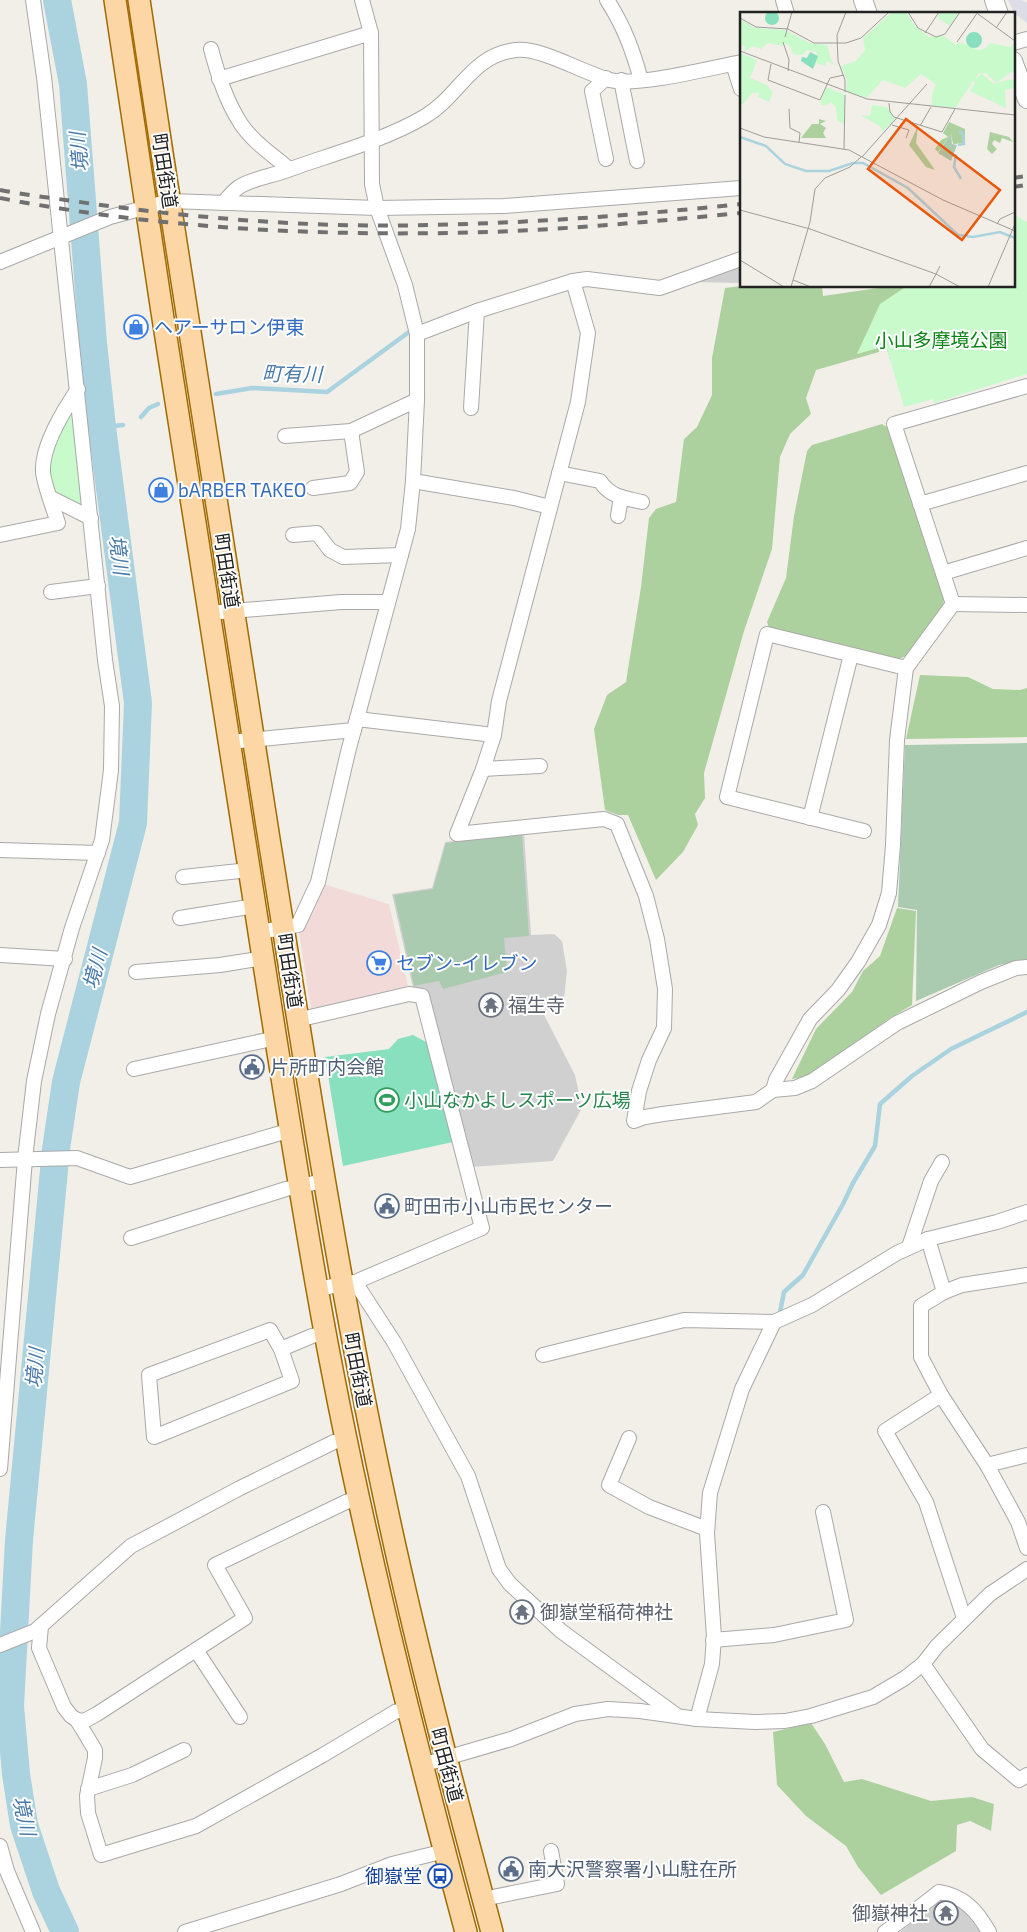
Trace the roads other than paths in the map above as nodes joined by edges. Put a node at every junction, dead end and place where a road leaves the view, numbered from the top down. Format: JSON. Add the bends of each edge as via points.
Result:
{"nodes":[{"id":1,"x":33,"y":0,"type":"edge"},
{"id":2,"x":115,"y":0,"type":"edge"},
{"id":3,"x":139,"y":0,"type":"edge"},
{"id":4,"x":362,"y":0,"type":"edge"},
{"id":5,"x":608,"y":0,"type":"edge"},
{"id":6,"x":782,"y":0,"type":"edge"},
{"id":7,"x":863,"y":0,"type":"edge"},
{"id":8,"x":994,"y":0,"type":"edge"},
{"id":9,"x":786,"y":12,"type":"edge"},
{"id":10,"x":867,"y":12,"type":"edge"},
{"id":11,"x":998,"y":12,"type":"edge"},
{"id":12,"x":372,"y":33,"type":"junction"},
{"id":13,"x":1027,"y":39,"type":"edge"},
{"id":14,"x":1014,"y":43,"type":"edge"},
{"id":15,"x":211,"y":49,"type":"dead end"},
{"id":16,"x":737,"y":63,"type":"edge"},
{"id":17,"x":1014,"y":63,"type":"edge"},
{"id":18,"x":606,"y":78,"type":"junction"},
{"id":19,"x":219,"y":79,"type":"junction"},
{"id":20,"x":620,"y":80,"type":"junction"},
{"id":21,"x":641,"y":80,"type":"junction"},
{"id":22,"x":740,"y":82,"type":"edge"},
{"id":23,"x":1027,"y":99,"type":"edge"},
{"id":24,"x":371,"y":141,"type":"junction"},
{"id":25,"x":606,"y":159,"type":"dead end"},
{"id":26,"x":637,"y":160,"type":"dead end"},
{"id":27,"x":289,"y":169,"type":"junction"},
{"id":28,"x":740,"y":188,"type":"edge"},
{"id":29,"x":170,"y":201,"type":"junction"},
{"id":30,"x":222,"y":203,"type":"junction"},
{"id":31,"x":146,"y":206,"type":"junction"},
{"id":32,"x":377,"y":208,"type":"junction"},
{"id":33,"x":63,"y":236,"type":"junction"},
{"id":34,"x":740,"y":259,"type":"edge"},
{"id":35,"x":0,"y":262,"type":"edge"},
{"id":36,"x":573,"y":281,"type":"junction"},
{"id":37,"x":477,"y":311,"type":"junction"},
{"id":38,"x":417,"y":334,"type":"junction"},
{"id":39,"x":1027,"y":386,"type":"edge"},
{"id":40,"x":78,"y":390,"type":"junction"},
{"id":41,"x":418,"y":400,"type":"junction"},
{"id":42,"x":471,"y":408,"type":"dead end"},
{"id":43,"x":351,"y":431,"type":"junction"},
{"id":44,"x":285,"y":436,"type":"dead end"},
{"id":45,"x":559,"y":473,"type":"junction"},
{"id":46,"x":1027,"y":473,"type":"edge"},
{"id":47,"x":413,"y":480,"type":"junction"},
{"id":48,"x":313,"y":488,"type":"dead end"},
{"id":49,"x":621,"y":497,"type":"junction"},
{"id":50,"x":51,"y":498,"type":"junction"},
{"id":51,"x":642,"y":502,"type":"dead end"},
{"id":52,"x":920,"y":504,"type":"junction"},
{"id":53,"x":550,"y":508,"type":"junction"},
{"id":54,"x":618,"y":516,"type":"dead end"},
{"id":55,"x":91,"y":518,"type":"junction"},
{"id":56,"x":0,"y":534,"type":"edge"},
{"id":57,"x":294,"y":535,"type":"dead end"},
{"id":58,"x":1027,"y":548,"type":"edge"},
{"id":59,"x":400,"y":555,"type":"junction"},
{"id":60,"x":943,"y":573,"type":"junction"},
{"id":61,"x":98,"y":586,"type":"junction"},
{"id":62,"x":51,"y":592,"type":"dead end"},
{"id":63,"x":388,"y":602,"type":"junction"},
{"id":64,"x":953,"y":604,"type":"junction"},
{"id":65,"x":1027,"y":605,"type":"edge"},
{"id":66,"x":233,"y":610,"type":"junction"},
{"id":67,"x":209,"y":613,"type":"junction"},
{"id":68,"x":851,"y":655,"type":"junction"},
{"id":69,"x":906,"y":668,"type":"junction"},
{"id":70,"x":356,"y":725,"type":"junction"},
{"id":71,"x":494,"y":735,"type":"junction"},
{"id":72,"x":253,"y":739,"type":"junction"},
{"id":73,"x":229,"y":742,"type":"junction"},
{"id":74,"x":540,"y":766,"type":"dead end"},
{"id":75,"x":483,"y":769,"type":"junction"},
{"id":76,"x":810,"y":818,"type":"junction"},
{"id":77,"x":864,"y":831,"type":"dead end"},
{"id":78,"x":0,"y":850,"type":"edge"},
{"id":79,"x":98,"y":853,"type":"junction"},
{"id":80,"x":249,"y":870,"type":"junction"},
{"id":81,"x":183,"y":877,"type":"dead end"},
{"id":82,"x":255,"y":906,"type":"junction"},
{"id":83,"x":180,"y":918,"type":"dead end"},
{"id":84,"x":283,"y":928,"type":"junction"},
{"id":85,"x":260,"y":932,"type":"junction"},
{"id":86,"x":0,"y":955,"type":"edge"},
{"id":87,"x":264,"y":958,"type":"junction"},
{"id":88,"x":65,"y":959,"type":"junction"},
{"id":89,"x":1027,"y":967,"type":"edge"},
{"id":90,"x":136,"y":972,"type":"dead end"},
{"id":91,"x":297,"y":1020,"type":"junction"},
{"id":92,"x":276,"y":1038,"type":"junction"},
{"id":93,"x":134,"y":1070,"type":"dead end"},
{"id":94,"x":773,"y":1090,"type":"junction"},
{"id":95,"x":291,"y":1130,"type":"junction"},
{"id":96,"x":30,"y":1159,"type":"junction"},
{"id":97,"x":0,"y":1160,"type":"edge"},
{"id":98,"x":942,"y":1162,"type":"dead end"},
{"id":99,"x":323,"y":1181,"type":"junction"},
{"id":100,"x":300,"y":1185,"type":"junction"},
{"id":101,"x":1027,"y":1212,"type":"edge"},
{"id":102,"x":131,"y":1238,"type":"dead end"},
{"id":103,"x":928,"y":1239,"type":"junction"},
{"id":104,"x":909,"y":1247,"type":"junction"},
{"id":105,"x":1027,"y":1275,"type":"edge"},
{"id":106,"x":348,"y":1283,"type":"junction"},
{"id":107,"x":317,"y":1289,"type":"junction"},
{"id":108,"x":944,"y":1292,"type":"junction"},
{"id":109,"x":774,"y":1322,"type":"junction"},
{"id":110,"x":326,"y":1333,"type":"junction"},
{"id":111,"x":5,"y":1340,"type":"edge"},
{"id":112,"x":281,"y":1349,"type":"junction"},
{"id":113,"x":543,"y":1355,"type":"dead end"},
{"id":114,"x":941,"y":1395,"type":"junction"},
{"id":115,"x":3,"y":1399,"type":"edge"},
{"id":116,"x":629,"y":1438,"type":"dead end"},
{"id":117,"x":347,"y":1439,"type":"junction"},
{"id":118,"x":1027,"y":1455,"type":"edge"},
{"id":119,"x":987,"y":1465,"type":"junction"},
{"id":120,"x":0,"y":1469,"type":"edge"},
{"id":121,"x":359,"y":1498,"type":"junction"},
{"id":122,"x":823,"y":1512,"type":"dead end"},
{"id":123,"x":707,"y":1529,"type":"junction"},
{"id":124,"x":1027,"y":1548,"type":"edge"},
{"id":125,"x":1027,"y":1569,"type":"edge"},
{"id":126,"x":964,"y":1618,"type":"junction"},
{"id":127,"x":38,"y":1629,"type":"junction"},
{"id":128,"x":713,"y":1640,"type":"junction"},
{"id":129,"x":0,"y":1646,"type":"edge"},
{"id":130,"x":196,"y":1650,"type":"junction"},
{"id":131,"x":923,"y":1664,"type":"junction"},
{"id":132,"x":408,"y":1708,"type":"junction"},
{"id":133,"x":676,"y":1715,"type":"junction"},
{"id":134,"x":240,"y":1717,"type":"dead end"},
{"id":135,"x":696,"y":1719,"type":"junction"},
{"id":136,"x":77,"y":1720,"type":"junction"},
{"id":137,"x":184,"y":1750,"type":"dead end"},
{"id":138,"x":445,"y":1758,"type":"junction"},
{"id":139,"x":422,"y":1765,"type":"junction"},
{"id":140,"x":1027,"y":1775,"type":"edge"},
{"id":141,"x":88,"y":1789,"type":"junction"},
{"id":142,"x":0,"y":1846,"type":"edge"},
{"id":143,"x":551,"y":1850,"type":"dead end"},
{"id":144,"x":445,"y":1851,"type":"junction"},
{"id":145,"x":483,"y":1899,"type":"junction"},
{"id":146,"x":33,"y":1932,"type":"edge"},
{"id":147,"x":185,"y":1932,"type":"edge"},
{"id":148,"x":466,"y":1932,"type":"edge"},
{"id":149,"x":492,"y":1932,"type":"edge"},
{"id":150,"x":884,"y":1932,"type":"edge"},
{"id":151,"x":989,"y":1932,"type":"edge"}],
"edges":[{"from":1,"to":33,"type":"street"},
{"from":2,"to":31,"type":"main road","name":"町田街道"},
{"from":3,"to":29,"type":"main road","name":"町田街道"},
{"from":4,"to":12,"type":"street"},
{"from":5,"to":21,"type":"street","via":[[621,20]]},
{"from":6,"to":9,"type":"street"},
{"from":7,"to":10,"type":"street"},
{"from":8,"to":11,"type":"street"},
{"from":12,"to":19,"type":"street"},
{"from":12,"to":24,"type":"street"},
{"from":13,"to":14,"type":"street"},
{"from":15,"to":19,"type":"street"},
{"from":16,"to":21,"type":"street"},
{"from":16,"to":22,"type":"street"},
{"from":17,"to":23,"type":"street"},
{"from":18,"to":20,"type":"street"},
{"from":18,"to":24,"type":"street","via":[[540,53],[500,52],[468,75],[424,117]]},
{"from":18,"to":25,"type":"street","via":[[592,91]]},
{"from":19,"to":27,"type":"street","via":[[242,125]]},
{"from":20,"to":21,"type":"street"},
{"from":20,"to":26,"type":"street"},
{"from":24,"to":27,"type":"street"},
{"from":24,"to":32,"type":"street","via":[[372,184]]},
{"from":27,"to":30,"type":"street","via":[[240,186]]},
{"from":28,"to":32,"type":"street","via":[[504,206]]},
{"from":29,"to":30,"type":"street"},
{"from":29,"to":31,"type":"street"},
{"from":29,"to":66,"type":"main road","name":"町田街道"},
{"from":30,"to":32,"type":"street"},
{"from":31,"to":33,"type":"street"},
{"from":31,"to":67,"type":"main road","name":"町田街道"},
{"from":32,"to":38,"type":"street","via":[[405,285]]},
{"from":33,"to":35,"type":"street"},
{"from":33,"to":40,"type":"street"},
{"from":34,"to":36,"type":"street","via":[[660,288],[587,279]]},
{"from":36,"to":37,"type":"street"},
{"from":36,"to":45,"type":"street","via":[[588,333],[578,402]]},
{"from":37,"to":38,"type":"street"},
{"from":37,"to":42,"type":"street"},
{"from":38,"to":41,"type":"street"},
{"from":39,"to":52,"type":"street","via":[[894,424]]},
{"from":40,"to":50,"type":"street","via":[[59,419],[48,445],[43,471]]},
{"from":40,"to":55,"type":"street"},
{"from":41,"to":43,"type":"street"},
{"from":41,"to":47,"type":"street"},
{"from":43,"to":44,"type":"street"},
{"from":43,"to":48,"type":"street","via":[[358,472],[350,483]]},
{"from":45,"to":49,"type":"street","via":[[600,481],[606,490]]},
{"from":45,"to":53,"type":"street"},
{"from":46,"to":52,"type":"street"},
{"from":47,"to":53,"type":"street","via":[[514,498]]},
{"from":47,"to":59,"type":"street","via":[[408,529]]},
{"from":49,"to":51,"type":"street"},
{"from":49,"to":54,"type":"street"},
{"from":50,"to":55,"type":"street"},
{"from":50,"to":56,"type":"street","via":[[58,523]]},
{"from":52,"to":60,"type":"street"},
{"from":53,"to":71,"type":"street","via":[[499,701]]},
{"from":55,"to":61,"type":"street"},
{"from":57,"to":59,"type":"street","via":[[317,533],[330,550],[343,557]]},
{"from":58,"to":60,"type":"street"},
{"from":59,"to":63,"type":"street"},
{"from":60,"to":64,"type":"street"},
{"from":61,"to":62,"type":"street"},
{"from":61,"to":79,"type":"street","via":[[112,715],[111,770]]},
{"from":63,"to":66,"type":"street"},
{"from":63,"to":70,"type":"street"},
{"from":64,"to":65,"type":"street"},
{"from":64,"to":69,"type":"street"},
{"from":66,"to":67,"type":"street"},
{"from":66,"to":72,"type":"main road","name":"町田街道"},
{"from":67,"to":73,"type":"main road","name":"町田街道"},
{"from":68,"to":69,"type":"street"},
{"from":68,"to":76,"type":"street"},
{"from":68,"to":76,"type":"street","via":[[767,634],[727,797]]},
{"from":69,"to":94,"type":"street","via":[[897,740],[889,893],[879,925],[838,990],[810,1019]]},
{"from":70,"to":71,"type":"street"},
{"from":70,"to":72,"type":"street"},
{"from":70,"to":84,"type":"street","via":[[318,882],[298,926]]},
{"from":71,"to":75,"type":"street"},
{"from":72,"to":73,"type":"street"},
{"from":72,"to":84,"type":"main road","name":"町田街道"},
{"from":73,"to":80,"type":"main road","name":"町田街道"},
{"from":74,"to":75,"type":"street"},
{"from":75,"to":94,"type":"street","via":[[457,834],[604,820],[617,824],[646,896],[658,939],[665,989],[664,1028],[639,1091],[634,1121],[756,1102]]},
{"from":76,"to":77,"type":"street"},
{"from":78,"to":79,"type":"street"},
{"from":79,"to":88,"type":"street","via":[[72,928]]},
{"from":80,"to":81,"type":"street"},
{"from":80,"to":82,"type":"main road","name":"町田街道"},
{"from":82,"to":83,"type":"street"},
{"from":82,"to":85,"type":"main road","name":"町田街道"},
{"from":84,"to":85,"type":"street"},
{"from":84,"to":91,"type":"main road","name":"町田街道"},
{"from":85,"to":87,"type":"main road","name":"町田街道"},
{"from":86,"to":88,"type":"street"},
{"from":87,"to":90,"type":"street"},
{"from":87,"to":92,"type":"main road","name":"町田街道"},
{"from":88,"to":96,"type":"street","via":[[48,1014],[34,1081]]},
{"from":89,"to":94,"type":"street","via":[[981,982],[897,1023],[812,1080],[795,1088]]},
{"from":91,"to":99,"type":"main road","name":"町田街道"},
{"from":91,"to":106,"type":"street","via":[[409,994],[422,996],[482,1228]]},
{"from":92,"to":93,"type":"street"},
{"from":92,"to":95,"type":"main road","name":"町田街道"},
{"from":95,"to":96,"type":"street","via":[[130,1177],[77,1158]]},
{"from":95,"to":100,"type":"main road","name":"町田街道"},
{"from":96,"to":97,"type":"street"},
{"from":96,"to":111,"type":"street"},
{"from":98,"to":104,"type":"street","via":[[931,1181]]},
{"from":99,"to":100,"type":"street"},
{"from":99,"to":106,"type":"main road","name":"町田街道"},
{"from":100,"to":102,"type":"street"},
{"from":100,"to":107,"type":"main road","name":"町田街道"},
{"from":101,"to":103,"type":"street"},
{"from":103,"to":104,"type":"street"},
{"from":103,"to":108,"type":"street"},
{"from":104,"to":109,"type":"street","via":[[812,1306]]},
{"from":105,"to":108,"type":"street","via":[[962,1285]]},
{"from":106,"to":107,"type":"street"},
{"from":106,"to":133,"type":"street","via":[[394,1342],[468,1476],[499,1569],[510,1584],[561,1631]]},
{"from":106,"to":138,"type":"main road","name":"町田街道","via":[[387,1511]]},
{"from":107,"to":110,"type":"main road","name":"町田街道"},
{"from":108,"to":114,"type":"street","via":[[920,1306],[921,1357]]},
{"from":109,"to":113,"type":"street","via":[[684,1320]]},
{"from":109,"to":123,"type":"street","via":[[742,1389],[710,1493]]},
{"from":110,"to":112,"type":"street"},
{"from":110,"to":117,"type":"main road","name":"町田街道"},
{"from":111,"to":115,"type":"street"},
{"from":112,"to":112,"type":"street","via":[[270,1330],[149,1375],[154,1437],[292,1382]]},
{"from":114,"to":119,"type":"street"},
{"from":114,"to":126,"type":"street","via":[[886,1431],[926,1502]]},
{"from":115,"to":120,"type":"street"},
{"from":116,"to":123,"type":"street","via":[[609,1485],[649,1507]]},
{"from":117,"to":121,"type":"main road","name":"町田街道"},
{"from":117,"to":127,"type":"street","via":[[334,1442],[240,1488],[131,1546]]},
{"from":118,"to":119,"type":"street"},
{"from":119,"to":124,"type":"street","via":[[1018,1522]]},
{"from":121,"to":130,"type":"street","via":[[214,1565],[245,1618]]},
{"from":121,"to":132,"type":"main road","name":"町田街道"},
{"from":122,"to":128,"type":"street","via":[[846,1620],[774,1635]]},
{"from":123,"to":128,"type":"street"},
{"from":125,"to":126,"type":"street","via":[[990,1594]]},
{"from":126,"to":131,"type":"street"},
{"from":127,"to":129,"type":"street"},
{"from":127,"to":136,"type":"street","via":[[39,1648],[64,1707]]},
{"from":128,"to":135,"type":"street","via":[[712,1664]]},
{"from":130,"to":134,"type":"street"},
{"from":130,"to":136,"type":"street","via":[[97,1714],[84,1721]]},
{"from":131,"to":135,"type":"street","via":[[873,1697],[811,1716],[755,1722]]},
{"from":131,"to":140,"type":"street","via":[[982,1749],[1018,1780]]},
{"from":132,"to":139,"type":"main road","name":"町田街道"},
{"from":132,"to":141,"type":"street","via":[[395,1712],[196,1826],[101,1855],[88,1813]]},
{"from":133,"to":135,"type":"street"},
{"from":133,"to":138,"type":"street","via":[[608,1709],[575,1714],[511,1739]]},
{"from":136,"to":141,"type":"street","via":[[94,1750]]},
{"from":137,"to":141,"type":"street","via":[[132,1775]]},
{"from":138,"to":139,"type":"street"},
{"from":138,"to":145,"type":"main road","name":"町田街道"},
{"from":139,"to":144,"type":"main road","name":"町田街道"},
{"from":142,"to":146,"type":"street"},
{"from":143,"to":145,"type":"street","via":[[557,1884]]},
{"from":144,"to":147,"type":"street","via":[[392,1864],[341,1884]]},
{"from":144,"to":148,"type":"main road","name":"町田街道"},
{"from":145,"to":149,"type":"main road","name":"町田街道"},
{"from":150,"to":151,"type":"street","via":[[939,1892],[968,1902]]}]}
